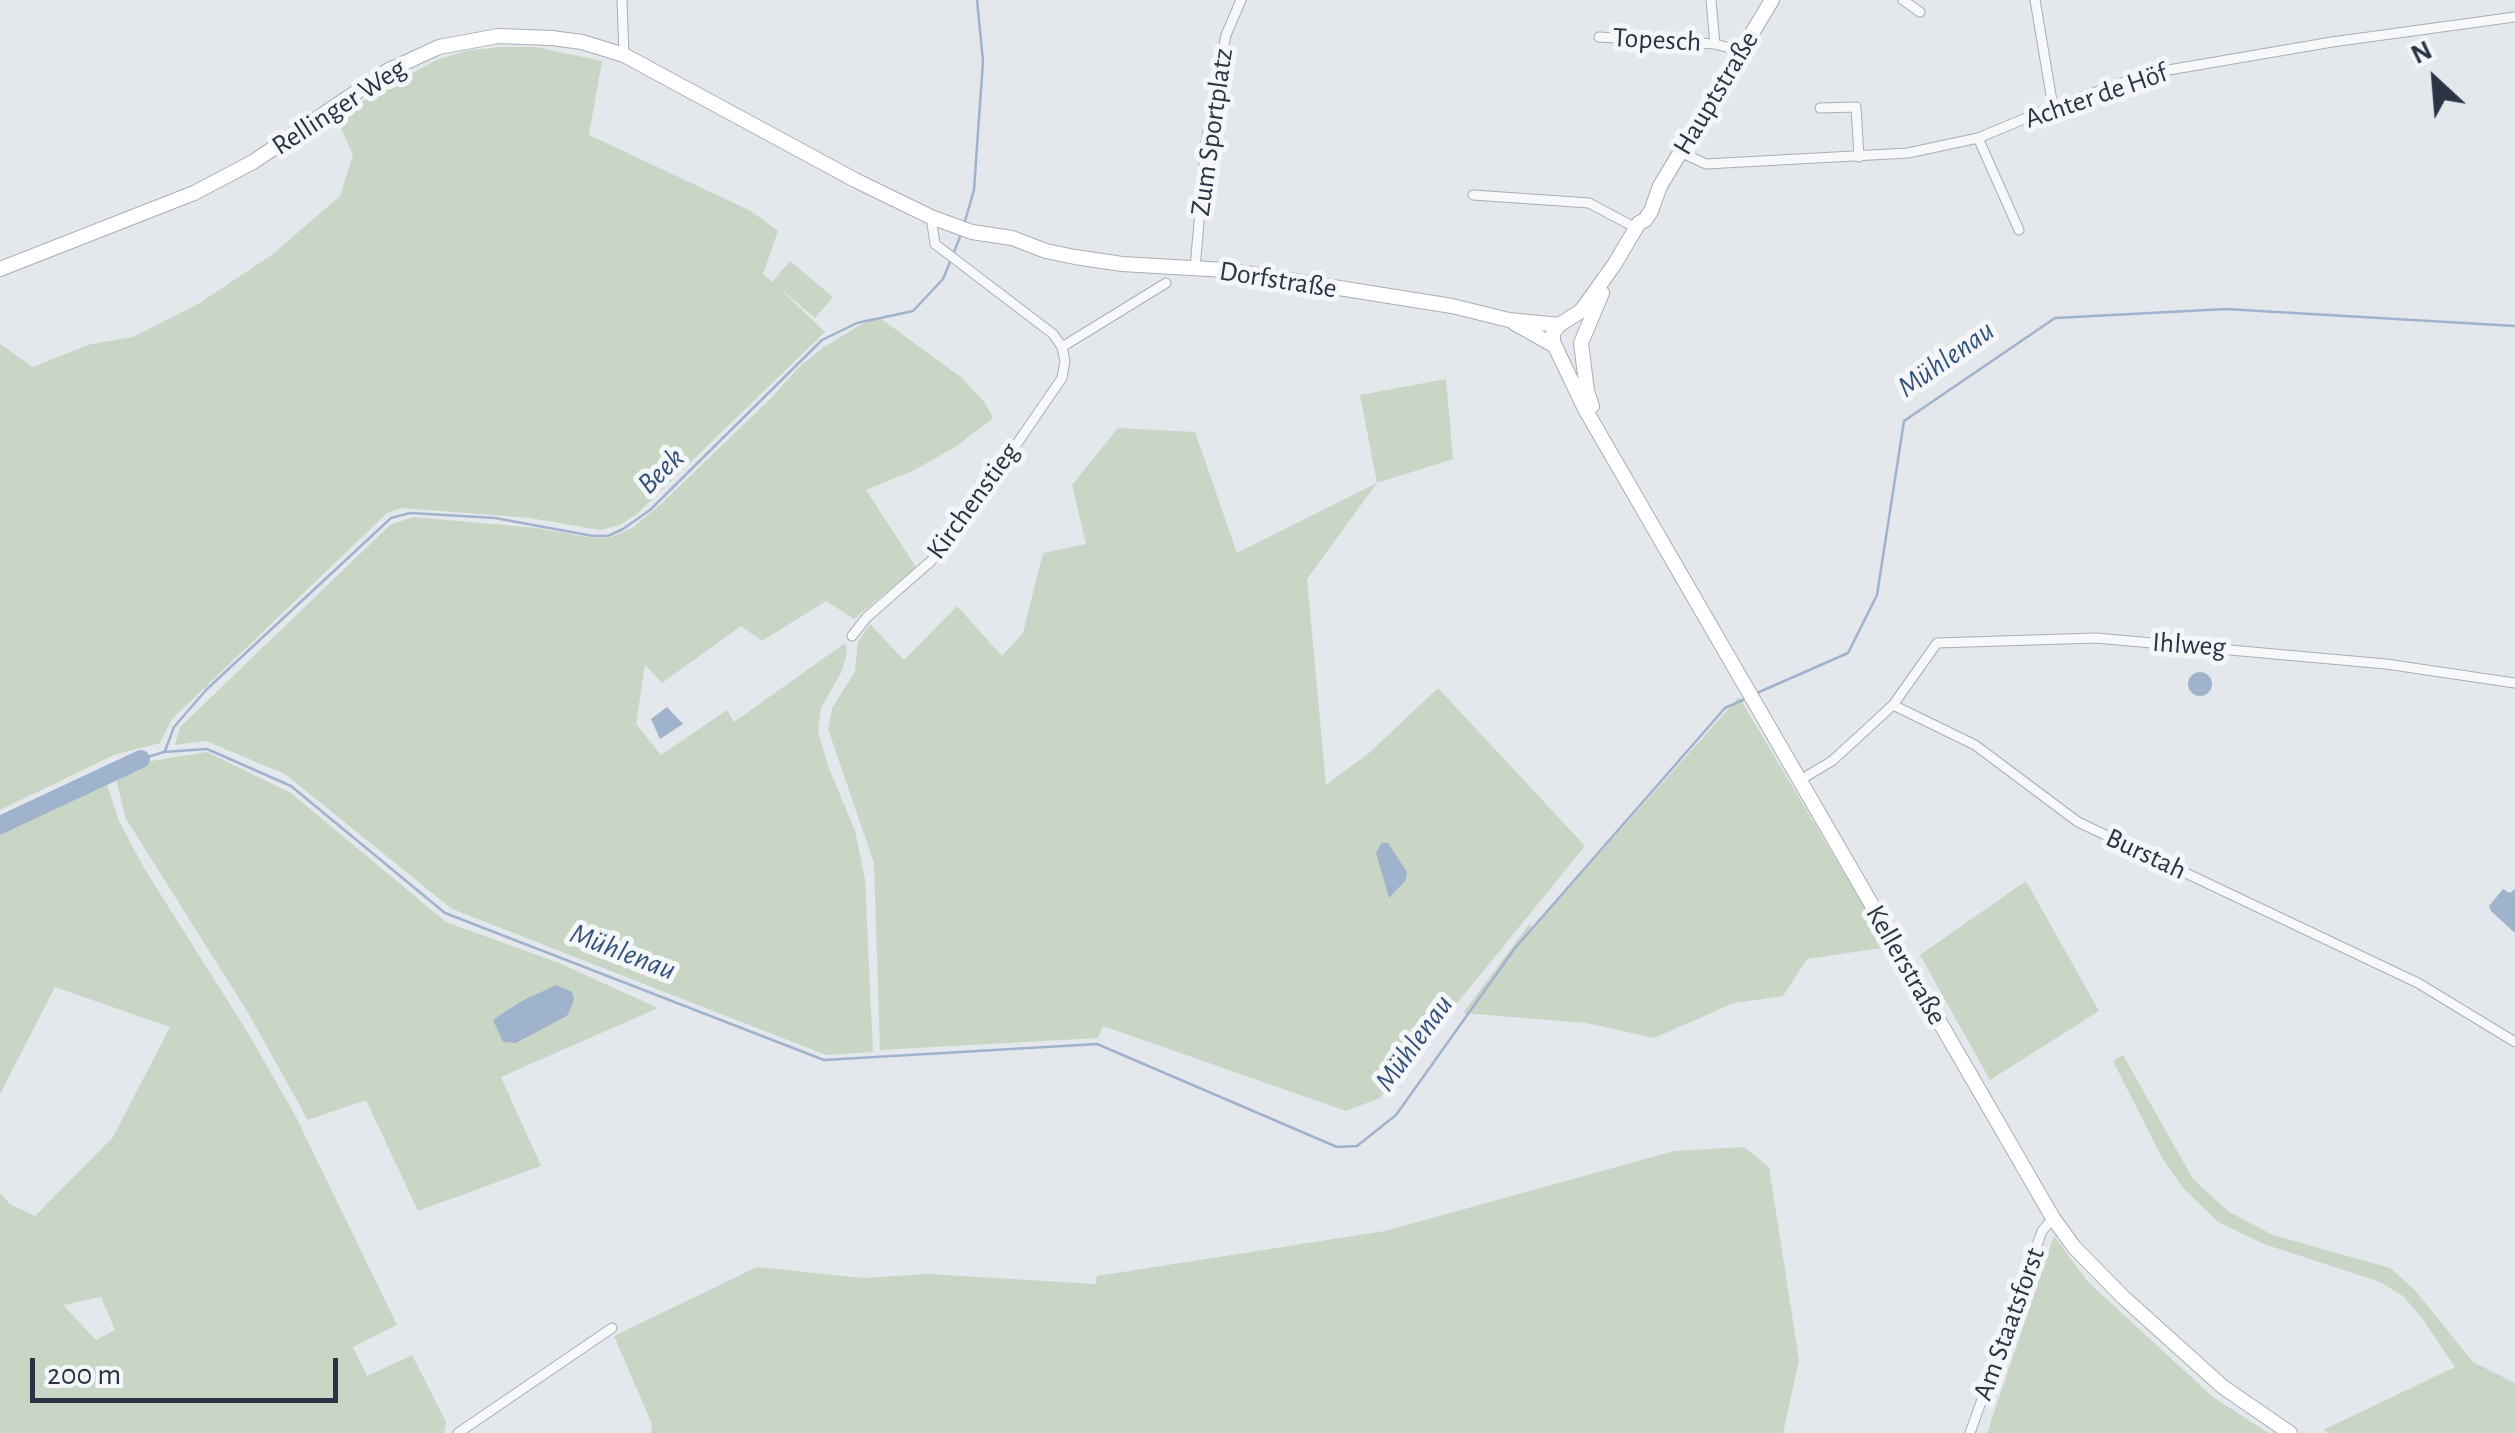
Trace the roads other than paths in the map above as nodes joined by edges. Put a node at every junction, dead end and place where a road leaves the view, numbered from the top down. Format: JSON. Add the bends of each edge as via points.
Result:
{"nodes":[{"id":1,"x":622,"y":0,"type":"edge"},
{"id":2,"x":1240,"y":0,"type":"edge"},
{"id":3,"x":1712,"y":0,"type":"edge"},
{"id":4,"x":1772,"y":0,"type":"edge"},
{"id":5,"x":1903,"y":0,"type":"edge"},
{"id":6,"x":2034,"y":0,"type":"edge"},
{"id":7,"x":1920,"y":12,"type":"dead end"},
{"id":8,"x":2515,"y":18,"type":"edge"},
{"id":9,"x":1599,"y":37,"type":"dead end"},
{"id":10,"x":1715,"y":44,"type":"junction"},
{"id":11,"x":1740,"y":51,"type":"junction"},
{"id":12,"x":624,"y":55,"type":"junction"},
{"id":13,"x":1870,"y":106,"type":"dead end"},
{"id":14,"x":1856,"y":107,"type":"junction"},
{"id":15,"x":2053,"y":107,"type":"junction"},
{"id":16,"x":1820,"y":108,"type":"dead end"},
{"id":17,"x":1978,"y":138,"type":"junction"},
{"id":18,"x":1680,"y":152,"type":"junction"},
{"id":19,"x":1859,"y":157,"type":"junction"},
{"id":20,"x":1473,"y":195,"type":"dead end"},
{"id":21,"x":931,"y":218,"type":"junction"},
{"id":22,"x":1638,"y":225,"type":"junction"},
{"id":23,"x":954,"y":227,"type":"joint"},
{"id":24,"x":2020,"y":230,"type":"dead end"},
{"id":25,"x":1614,"y":265,"type":"junction"},
{"id":26,"x":1194,"y":268,"type":"junction"},
{"id":27,"x":0,"y":269,"type":"edge"},
{"id":28,"x":1166,"y":283,"type":"dead end"},
{"id":29,"x":1509,"y":320,"type":"junction"},
{"id":30,"x":1562,"y":324,"type":"junction"},
{"id":31,"x":1581,"y":340,"type":"junction"},
{"id":32,"x":1062,"y":347,"type":"junction"},
{"id":33,"x":1556,"y":348,"type":"junction"},
{"id":34,"x":1602,"y":432,"type":"junction"},
{"id":35,"x":852,"y":636,"type":"dead end"},
{"id":36,"x":2515,"y":683,"type":"edge"},
{"id":37,"x":1893,"y":705,"type":"junction"},
{"id":38,"x":1800,"y":780,"type":"junction"},
{"id":39,"x":2515,"y":1042,"type":"edge"},
{"id":40,"x":2053,"y":1218,"type":"junction"},
{"id":41,"x":612,"y":1328,"type":"dead end"},
{"id":42,"x":458,"y":1433,"type":"edge"},
{"id":43,"x":1970,"y":1433,"type":"edge"},
{"id":44,"x":2290,"y":1433,"type":"edge"}],
"edges":[{"from":1,"to":12,"type":"street"},
{"from":2,"to":26,"type":"street","name":"Zum Sportplatz","via":[[1212,105]]},
{"from":3,"to":10,"type":"street","name":"Topesch"},
{"from":4,"to":11,"type":"main road","name":"Hauptstraße"},
{"from":5,"to":7,"type":"street"},
{"from":6,"to":15,"type":"street"},
{"from":8,"to":15,"type":"street","name":"Achter de Höf","via":[[2151,72]]},
{"from":9,"to":10,"type":"street","name":"Topesch"},
{"from":10,"to":11,"type":"street","name":"Topesch"},
{"from":11,"to":18,"type":"main road","name":"Hauptstraße"},
{"from":12,"to":21,"type":"main road","name":"Rellinger Weg"},
{"from":12,"to":27,"type":"main road","name":"Rellinger Weg","via":[[552,38],[498,36],[439,46],[389,70],[254,162],[194,193]]},
{"from":13,"to":14,"type":"street"},
{"from":14,"to":16,"type":"street"},
{"from":14,"to":19,"type":"street"},
{"from":15,"to":17,"type":"street","name":"Achter de Höf"},
{"from":17,"to":19,"type":"street","name":"Achter de Höf"},
{"from":17,"to":24,"type":"street"},
{"from":18,"to":19,"type":"street","name":"Achter de Höf","via":[[1706,164]]},
{"from":18,"to":22,"type":"main road","name":"Hauptstraße"},
{"from":20,"to":22,"type":"street","via":[[1589,203]]},
{"from":21,"to":23,"type":"main road","name":"Rellinger Weg"},
{"from":21,"to":32,"type":"street","via":[[935,244]]},
{"from":22,"to":25,"type":"main road","name":"Hauptstraße"},
{"from":23,"to":26,"type":"main road","name":"Dorfstraße","via":[[1122,264]]},
{"from":25,"to":30,"type":"main road","name":"Hauptstraße","via":[[1582,312]]},
{"from":25,"to":31,"type":"main road","name":"Hauptstraße"},
{"from":26,"to":29,"type":"main road","name":"Dorfstraße"},
{"from":28,"to":32,"type":"street"},
{"from":29,"to":30,"type":"main road","name":"Dorfstraße"},
{"from":29,"to":33,"type":"main road","name":"Dorfstraße"},
{"from":30,"to":31,"type":"main road","via":[[1578,328]]},
{"from":30,"to":33,"type":"main road","via":[[1552,337]]},
{"from":31,"to":33,"type":"main road","via":[[1570,352]]},
{"from":31,"to":34,"type":"main road","name":"Kellerstraße","via":[[1586,391]]},
{"from":32,"to":35,"type":"street","name":"Kirchenstieg","via":[[1062,378],[981,496],[931,561]]},
{"from":33,"to":34,"type":"main road","name":"Kellerstraße"},
{"from":34,"to":38,"type":"main road","name":"Kellerstraße"},
{"from":36,"to":37,"type":"street","name":"Ihlweg","via":[[2386,664],[2096,638],[1937,643]]},
{"from":37,"to":38,"type":"street","via":[[1832,762]]},
{"from":37,"to":39,"type":"street","name":"Burstah","via":[[1976,744],[2078,822],[2418,983]]},
{"from":38,"to":40,"type":"main road","name":"Kellerstraße"},
{"from":40,"to":43,"type":"street","name":"Am Staatsforst","via":[[2042,1231]]},
{"from":40,"to":44,"type":"main road","name":"Kellerstraße","via":[[2166,1336],[2223,1387]]},
{"from":41,"to":42,"type":"street"}]}
